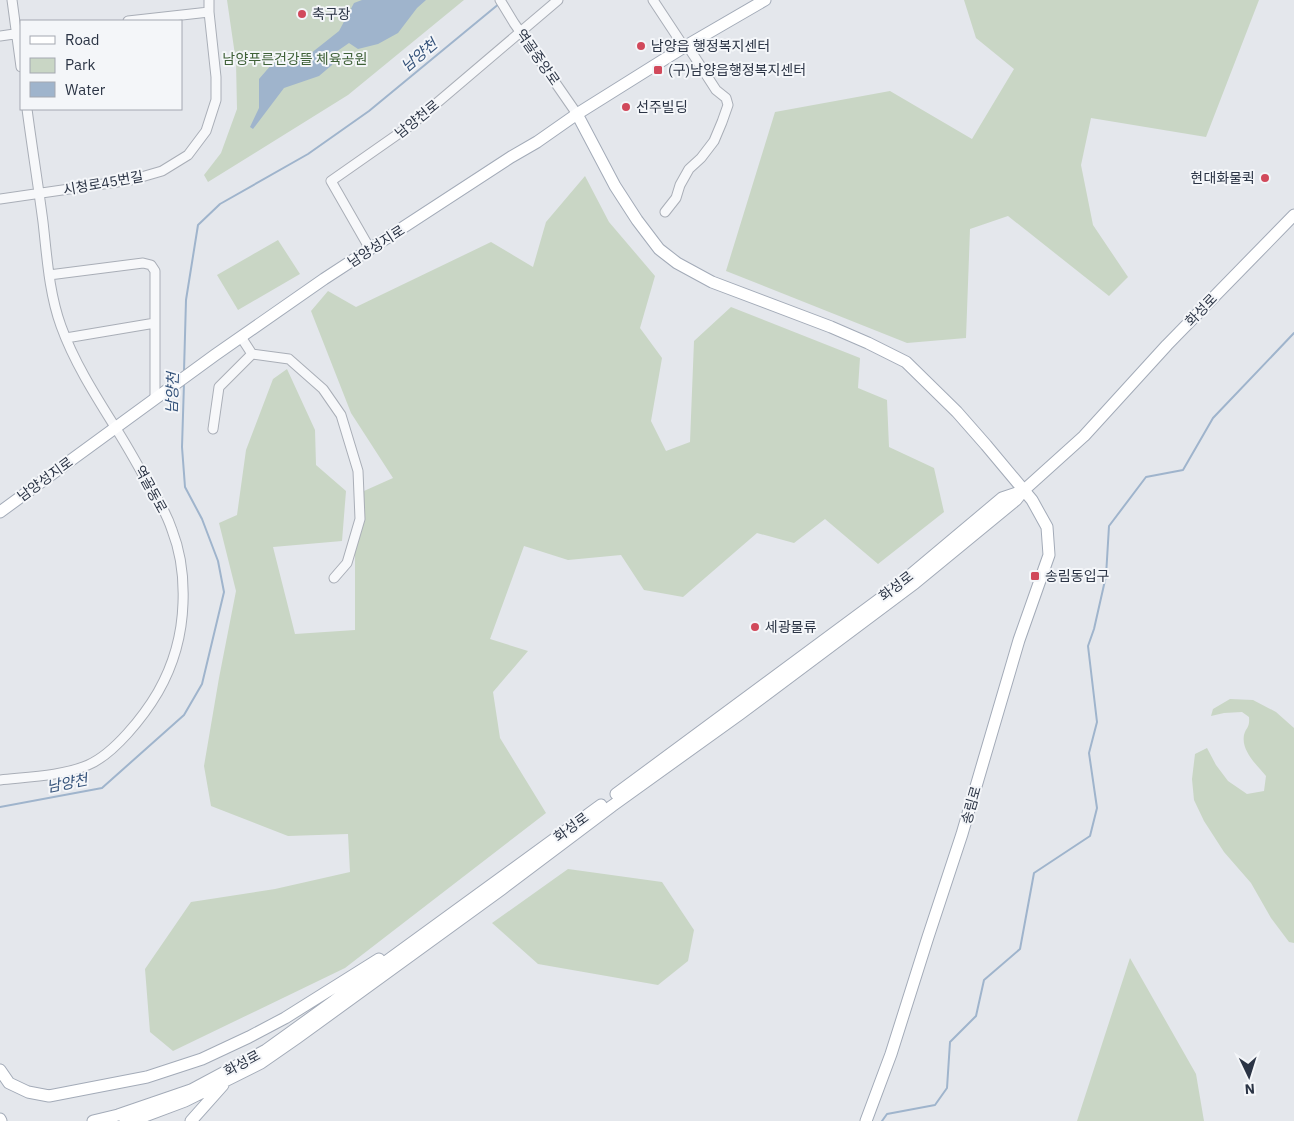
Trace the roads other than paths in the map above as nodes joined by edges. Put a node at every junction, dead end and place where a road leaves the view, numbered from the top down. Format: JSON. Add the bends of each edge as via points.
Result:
{"nodes":[{"id":1,"x":12,"y":0,"type":"edge"},
{"id":2,"x":209,"y":0,"type":"edge"},
{"id":3,"x":500,"y":0,"type":"edge"},
{"id":4,"x":558,"y":0,"type":"edge"},
{"id":5,"x":654,"y":0,"type":"edge"},
{"id":6,"x":765,"y":0,"type":"edge"},
{"id":7,"x":209,"y":12,"type":"junction"},
{"id":8,"x":137,"y":20,"type":"edge"},
{"id":9,"x":520,"y":32,"type":"junction"},
{"id":10,"x":19,"y":34,"type":"edge"},
{"id":11,"x":0,"y":36,"type":"edge"},
{"id":12,"x":685,"y":46,"type":"junction"},
{"id":13,"x":20,"y":50,"type":"edge"},
{"id":14,"x":27,"y":110,"type":"edge"},
{"id":15,"x":577,"y":114,"type":"junction"},
{"id":16,"x":39,"y":193,"type":"junction"},
{"id":17,"x":0,"y":199,"type":"edge"},
{"id":18,"x":665,"y":212,"type":"dead end"},
{"id":19,"x":1294,"y":215,"type":"edge"},
{"id":20,"x":370,"y":249,"type":"junction"},
{"id":21,"x":49,"y":275,"type":"junction"},
{"id":22,"x":155,"y":323,"type":"junction"},
{"id":23,"x":241,"y":337,"type":"junction"},
{"id":24,"x":66,"y":338,"type":"junction"},
{"id":25,"x":252,"y":354,"type":"junction"},
{"id":26,"x":155,"y":398,"type":"junction"},
{"id":27,"x":116,"y":427,"type":"junction"},
{"id":28,"x":213,"y":429,"type":"dead end"},
{"id":29,"x":1023,"y":491,"type":"junction"},
{"id":30,"x":0,"y":512,"type":"edge"},
{"id":31,"x":334,"y":578,"type":"dead end"},
{"id":32,"x":0,"y":780,"type":"edge"},
{"id":33,"x":485,"y":890,"type":"junction"},
{"id":34,"x":0,"y":1070,"type":"edge"},
{"id":35,"x":226,"y":1081,"type":"junction"},
{"id":36,"x":145,"y":1116,"type":"junction"},
{"id":37,"x":93,"y":1121,"type":"edge"},
{"id":38,"x":125,"y":1121,"type":"edge"},
{"id":39,"x":134,"y":1121,"type":"edge"},
{"id":40,"x":191,"y":1121,"type":"edge"},
{"id":41,"x":866,"y":1121,"type":"edge"}],
"edges":[{"from":1,"to":10,"type":"street"},
{"from":2,"to":7,"type":"street","name":"시청로45번길"},
{"from":3,"to":9,"type":"street","name":"역골중앙로"},
{"from":4,"to":9,"type":"street","name":"남양천로"},
{"from":5,"to":12,"type":"street"},
{"from":6,"to":12,"type":"main road","name":"남양성지로"},
{"from":7,"to":8,"type":"street"},
{"from":7,"to":16,"type":"street","name":"시청로45번길","via":[[216,100],[206,131],[188,156],[162,171],[131,180]]},
{"from":9,"to":15,"type":"street","name":"역골중앙로"},
{"from":9,"to":20,"type":"street","name":"남양천로","via":[[411,125],[331,181]]},
{"from":10,"to":11,"type":"street"},
{"from":10,"to":13,"type":"street"},
{"from":12,"to":15,"type":"main road","name":"남양성지로"},
{"from":12,"to":18,"type":"street","via":[[716,90],[726,98],[728,105],[714,141],[689,169],[676,198]]},
{"from":14,"to":16,"type":"street","name":"역골동로"},
{"from":15,"to":20,"type":"main road","name":"남양성지로"},
{"from":15,"to":29,"type":"main road","name":"송림로","via":[[615,186],[659,249],[712,282],[830,327],[906,362],[957,412]]},
{"from":16,"to":17,"type":"street","name":"시청로45번길"},
{"from":16,"to":21,"type":"street","name":"역골동로"},
{"from":19,"to":29,"type":"main road","name":"화성로","via":[[1167,345],[1084,436]]},
{"from":20,"to":23,"type":"main road","name":"남양성지로"},
{"from":21,"to":22,"type":"street","via":[[143,263],[151,265],[155,271]]},
{"from":21,"to":24,"type":"street","name":"역골동로"},
{"from":22,"to":24,"type":"street"},
{"from":22,"to":26,"type":"street"},
{"from":23,"to":25,"type":"street"},
{"from":23,"to":26,"type":"main road","name":"남양성지로"},
{"from":24,"to":27,"type":"street","name":"역골동로","via":[[80,369]]},
{"from":25,"to":28,"type":"street","via":[[219,387]]},
{"from":25,"to":31,"type":"street","via":[[289,359],[323,389],[341,415],[358,471],[360,519],[347,563]]},
{"from":26,"to":27,"type":"main road","name":"남양성지로"},
{"from":27,"to":30,"type":"main road","name":"남양성지로"},
{"from":27,"to":32,"type":"street","name":"역골동로","via":[[165,512],[176,542],[184,598],[174,657],[150,705],[128,733],[104,755],[73,770]]},
{"from":29,"to":33,"type":"main road","name":"화성로","via":[[1002,498],[896,587]]},
{"from":29,"to":35,"type":"main road","name":"화성로","via":[[915,583],[740,714],[298,1038]]},
{"from":29,"to":41,"type":"main road","name":"송림로","via":[[1047,527],[1049,555],[1019,640],[962,834],[891,1054]]},
{"from":33,"to":34,"type":"main road","via":[[438,916],[396,948],[284,1018],[202,1059],[147,1077],[49,1096],[28,1092],[8,1083]]},
{"from":33,"to":37,"type":"main road","name":"화성로","via":[[266,1050],[191,1090]]},
{"from":35,"to":36,"type":"main road","name":"화성로"},
{"from":35,"to":40,"type":"main road"},
{"from":36,"to":38,"type":"main road","name":"화성로"},
{"from":36,"to":39,"type":"main road"}]}
